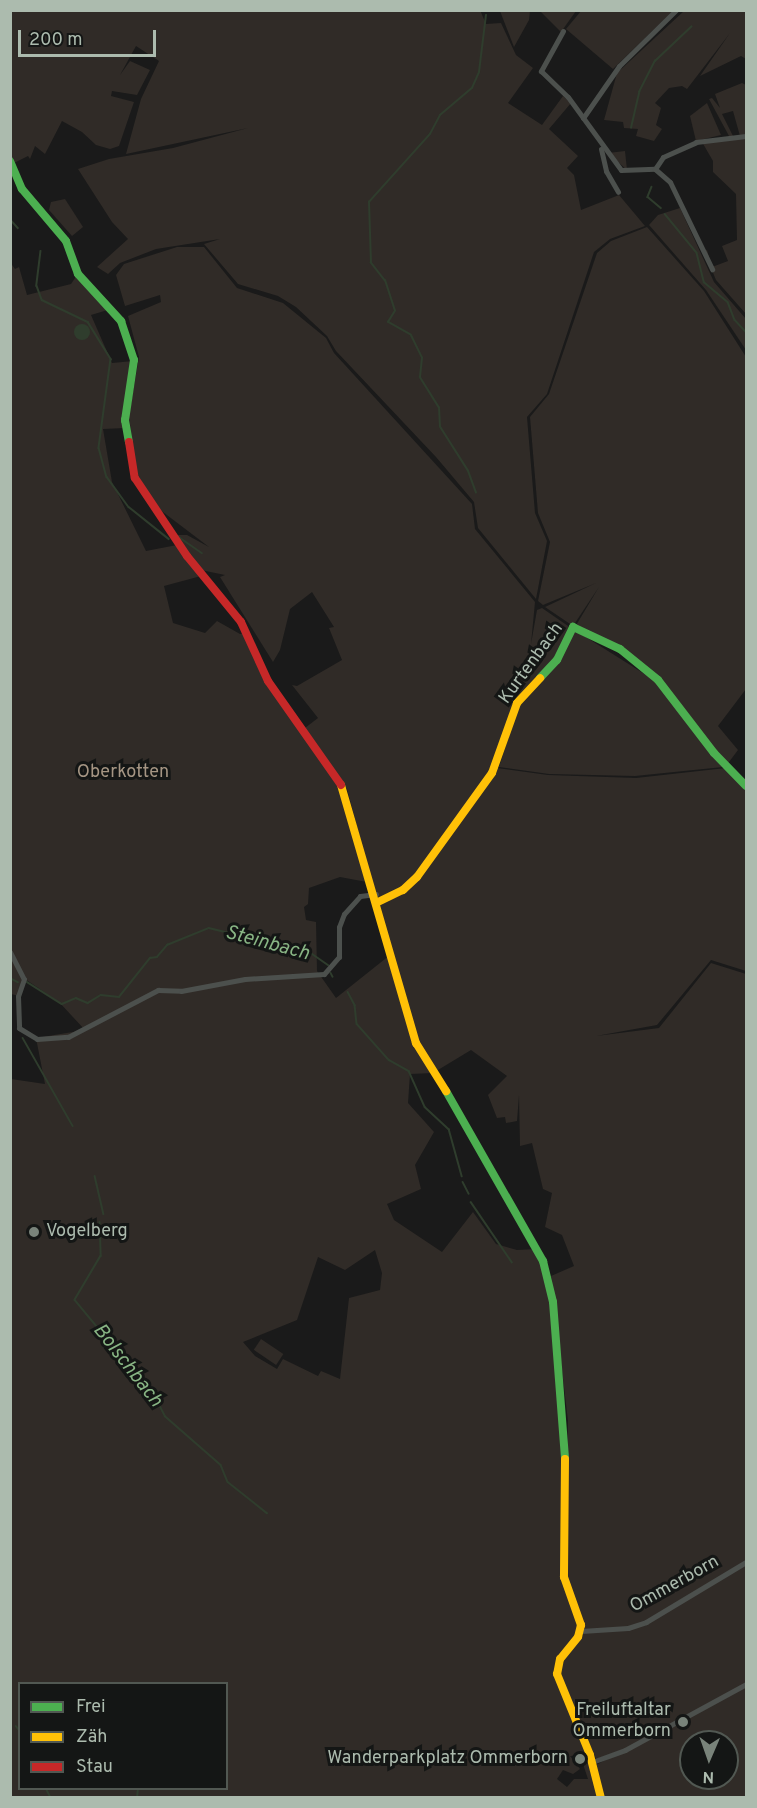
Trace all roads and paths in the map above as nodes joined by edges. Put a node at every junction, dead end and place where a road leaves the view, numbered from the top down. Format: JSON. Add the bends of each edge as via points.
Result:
{"nodes":[{"id":1,"x":676,"y":10,"type":"edge"},
{"id":2,"x":563,"y":31,"type":"dead end"},
{"id":3,"x":583,"y":118,"type":"junction"},
{"id":4,"x":747,"y":136,"type":"edge"},
{"id":5,"x":601,"y":146,"type":"junction"},
{"id":6,"x":10,"y":161,"type":"edge"},
{"id":7,"x":655,"y":169,"type":"junction"},
{"id":8,"x":618,"y":192,"type":"dead end"},
{"id":9,"x":712,"y":269,"type":"dead end"},
{"id":10,"x":747,"y":786,"type":"edge"},
{"id":11,"x":377,"y":898,"type":"junction"},
{"id":12,"x":10,"y":952,"type":"edge"},
{"id":13,"x":747,"y":1562,"type":"edge"},
{"id":14,"x":581,"y":1632,"type":"junction"},
{"id":15,"x":747,"y":1684,"type":"edge"},
{"id":16,"x":592,"y":1762,"type":"junction"},
{"id":17,"x":601,"y":1797,"type":"edge"}],
"edges":[{"from":1,"to":3,"type":"street","via":[[619,66]]},
{"from":2,"to":3,"type":"street","via":[[541,71]]},
{"from":3,"to":5,"type":"street"},
{"from":4,"to":7,"type":"street","via":[[696,142],[663,157]]},
{"from":5,"to":7,"type":"street","via":[[621,170]]},
{"from":5,"to":8,"type":"street","via":[[606,171]]},
{"from":6,"to":11,"type":"street","via":[[22,189],[66,241],[78,274],[124,326],[134,362],[126,405],[127,446],[133,472],[143,492],[247,633],[266,677],[345,791]]},
{"from":7,"to":9,"type":"street","via":[[670,182]]},
{"from":10,"to":11,"type":"street","name":"Kurtenbach","via":[[714,753],[658,680],[620,649],[573,627],[557,660],[518,703],[492,773],[417,877],[403,890]]},
{"from":11,"to":12,"type":"street","via":[[360,896],[344,914],[339,927],[339,957],[324,974],[256,977],[185,990],[155,991],[74,1035],[40,1039],[19,1028],[18,996],[24,979]]},
{"from":11,"to":14,"type":"street","via":[[416,1042],[530,1233],[549,1278],[566,1422],[564,1574],[580,1616]]},
{"from":13,"to":14,"type":"street","name":"Ommerborn","via":[[646,1622],[628,1628]]},
{"from":14,"to":16,"type":"street","via":[[560,1659],[557,1674]]},
{"from":15,"to":16,"type":"street","via":[[626,1750]]},
{"from":16,"to":17,"type":"street"}]}
